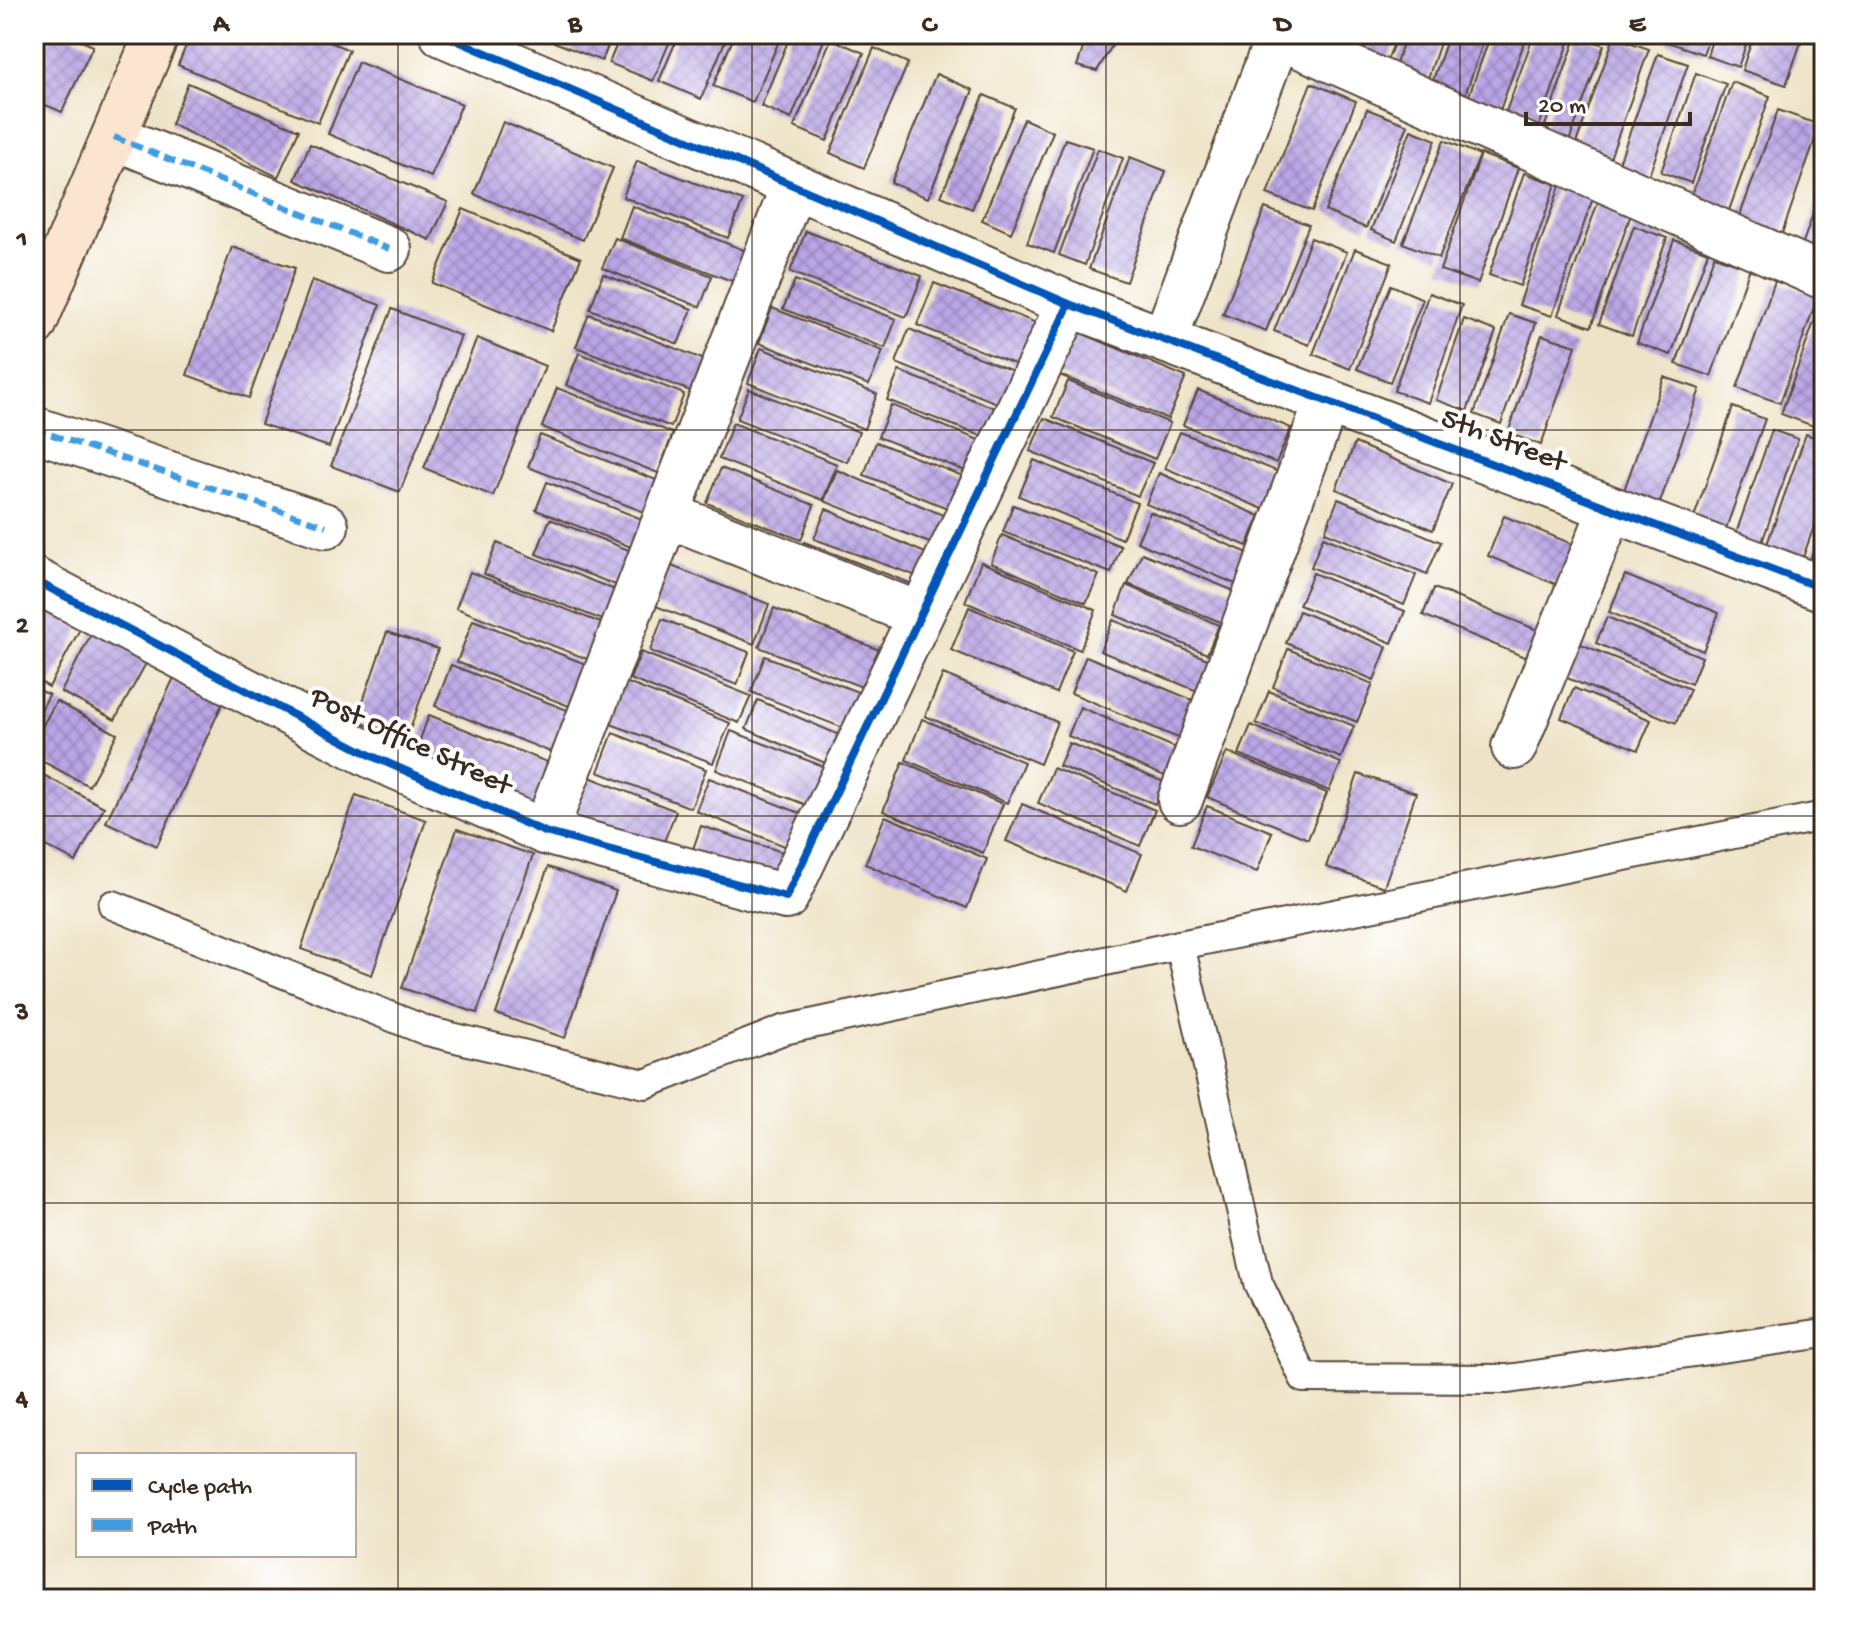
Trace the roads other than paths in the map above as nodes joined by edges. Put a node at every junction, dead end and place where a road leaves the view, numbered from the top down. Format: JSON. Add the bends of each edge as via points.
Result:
{"nodes":[{"id":1,"x":157,"y":34,"type":"edge"},
{"id":2,"x":442,"y":34,"type":"edge"},
{"id":3,"x":1279,"y":35,"type":"edge"},
{"id":4,"x":524,"y":50,"type":"edge"},
{"id":5,"x":114,"y":137,"type":"junction"},
{"id":6,"x":793,"y":187,"type":"junction"},
{"id":7,"x":389,"y":249,"type":"dead end"},
{"id":8,"x":1824,"y":277,"type":"edge"},
{"id":9,"x":1069,"y":304,"type":"junction"},
{"id":10,"x":34,"y":324,"type":"edge"},
{"id":11,"x":1165,"y":339,"type":"junction"},
{"id":12,"x":1327,"y":401,"type":"junction"},
{"id":13,"x":34,"y":429,"type":"edge"},
{"id":14,"x":1611,"y":509,"type":"junction"},
{"id":15,"x":668,"y":515,"type":"junction"},
{"id":16,"x":326,"y":526,"type":"dead end"},
{"id":17,"x":34,"y":580,"type":"edge"},
{"id":18,"x":1824,"y":589,"type":"edge"},
{"id":19,"x":920,"y":615,"type":"junction"},
{"id":20,"x":1514,"y":747,"type":"dead end"},
{"id":21,"x":1180,"y":800,"type":"dead end"},
{"id":22,"x":1824,"y":816,"type":"edge"},
{"id":23,"x":545,"y":832,"type":"junction"},
{"id":24,"x":113,"y":905,"type":"dead end"},
{"id":25,"x":1180,"y":945,"type":"junction"},
{"id":26,"x":1824,"y":1333,"type":"edge"}],
"edges":[{"from":1,"to":5,"type":"street"},
{"from":2,"to":4,"type":"street","name":"5th Street"},
{"from":3,"to":8,"type":"street"},
{"from":3,"to":11,"type":"street"},
{"from":4,"to":6,"type":"street","name":"5th Street"},
{"from":5,"to":7,"type":"street"},
{"from":5,"to":10,"type":"street"},
{"from":6,"to":9,"type":"street","name":"5th Street"},
{"from":6,"to":15,"type":"street"},
{"from":9,"to":11,"type":"street","name":"5th Street"},
{"from":9,"to":19,"type":"street"},
{"from":11,"to":12,"type":"street","name":"5th Street"},
{"from":12,"to":14,"type":"street","name":"5th Street"},
{"from":12,"to":21,"type":"street"},
{"from":13,"to":16,"type":"street"},
{"from":14,"to":18,"type":"street","name":"5th Street"},
{"from":14,"to":20,"type":"street"},
{"from":15,"to":19,"type":"street"},
{"from":15,"to":23,"type":"street"},
{"from":17,"to":23,"type":"street","name":"Post Office Street","via":[[374,757]]},
{"from":19,"to":23,"type":"street","name":"Post Office Street","via":[[786,897]]},
{"from":22,"to":25,"type":"lane"},
{"from":24,"to":25,"type":"lane","via":[[427,1031],[645,1084],[783,1030]]},
{"from":25,"to":26,"type":"lane","via":[[1258,1283],[1304,1378],[1508,1379]]}]}
